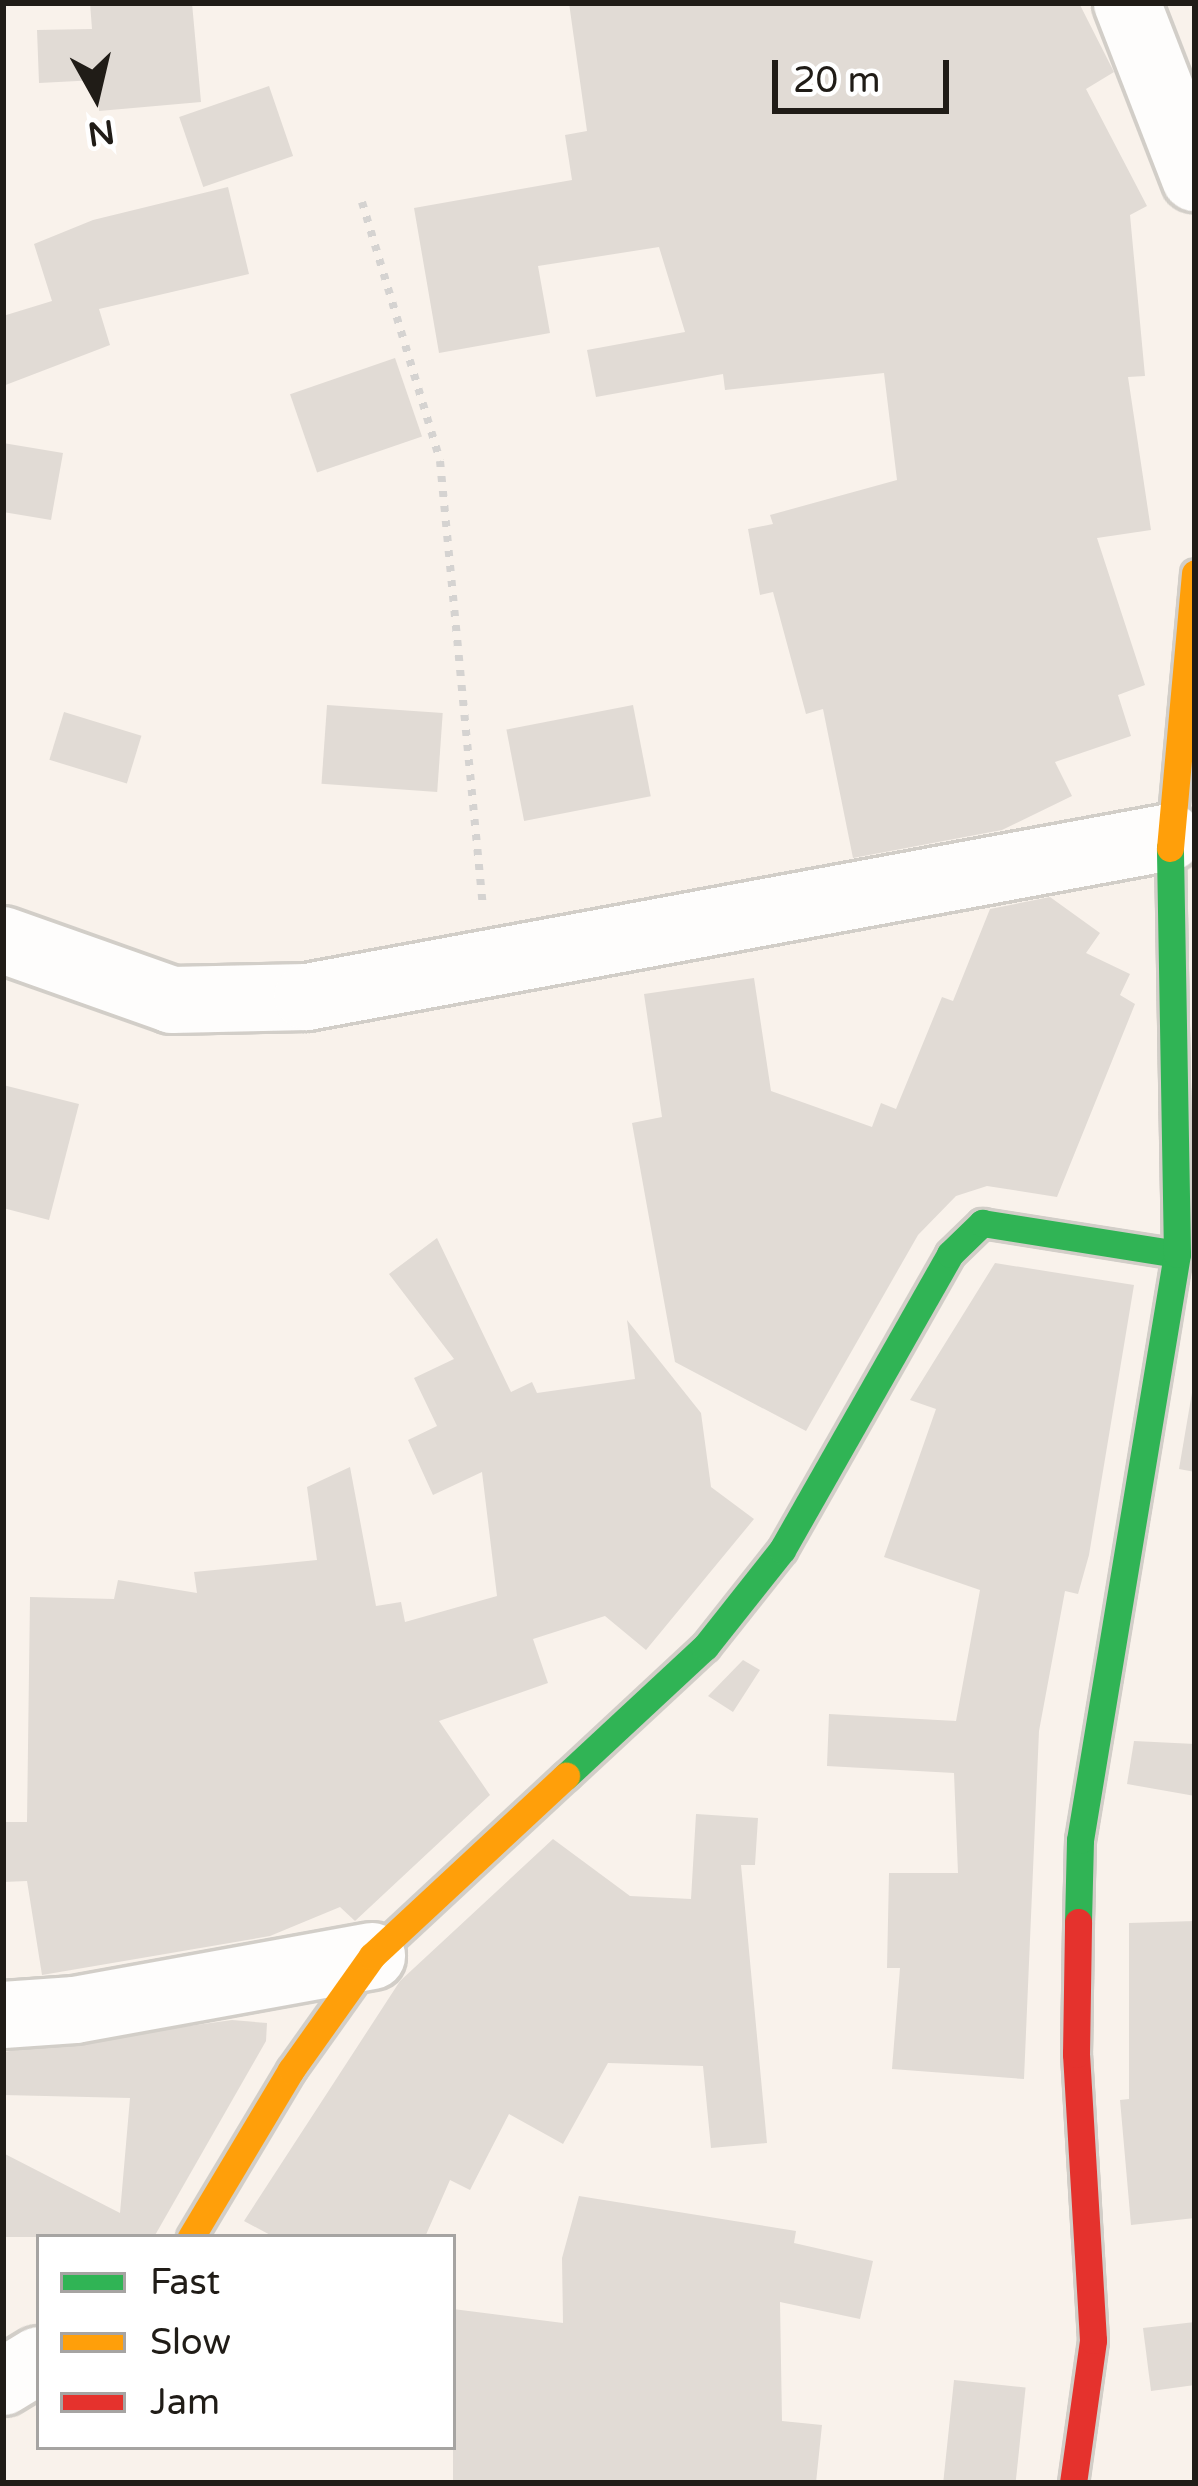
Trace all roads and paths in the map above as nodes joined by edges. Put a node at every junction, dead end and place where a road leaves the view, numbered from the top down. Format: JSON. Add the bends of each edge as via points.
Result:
{"nodes":[{"id":1,"x":1127,"y":3,"type":"edge"},
{"id":2,"x":1195,"y":178,"type":"edge"},
{"id":3,"x":362,"y":202,"type":"dead end"},
{"id":4,"x":1195,"y":573,"type":"edge"},
{"id":5,"x":1170,"y":836,"type":"junction"},
{"id":6,"x":3,"y":940,"type":"edge"},
{"id":7,"x":488,"y":960,"type":"junction"},
{"id":8,"x":1177,"y":1254,"type":"junction"},
{"id":9,"x":372,"y":1956,"type":"junction"},
{"id":10,"x":3,"y":2014,"type":"edge"},
{"id":11,"x":193,"y":2234,"type":"edge"},
{"id":12,"x":36,"y":2362,"type":"edge"},
{"id":13,"x":3,"y":2382,"type":"edge"},
{"id":14,"x":1073,"y":2483,"type":"edge"}],
"edges":[{"from":1,"to":2,"type":"street"},
{"from":3,"to":7,"type":"path","via":[[440,461]]},
{"from":4,"to":5,"type":"street"},
{"from":5,"to":7,"type":"street"},
{"from":5,"to":8,"type":"street"},
{"from":6,"to":7,"type":"street","via":[[172,1000],[308,997]]},
{"from":8,"to":9,"type":"street","via":[[982,1223],[950,1254],[782,1550],[704,1647]]},
{"from":8,"to":14,"type":"street","via":[[1080,1840],[1076,2054],[1093,2340]]},
{"from":9,"to":10,"type":"street","via":[[75,2010]]},
{"from":9,"to":11,"type":"street","via":[[291,2070]]},
{"from":12,"to":13,"type":"street"}]}
